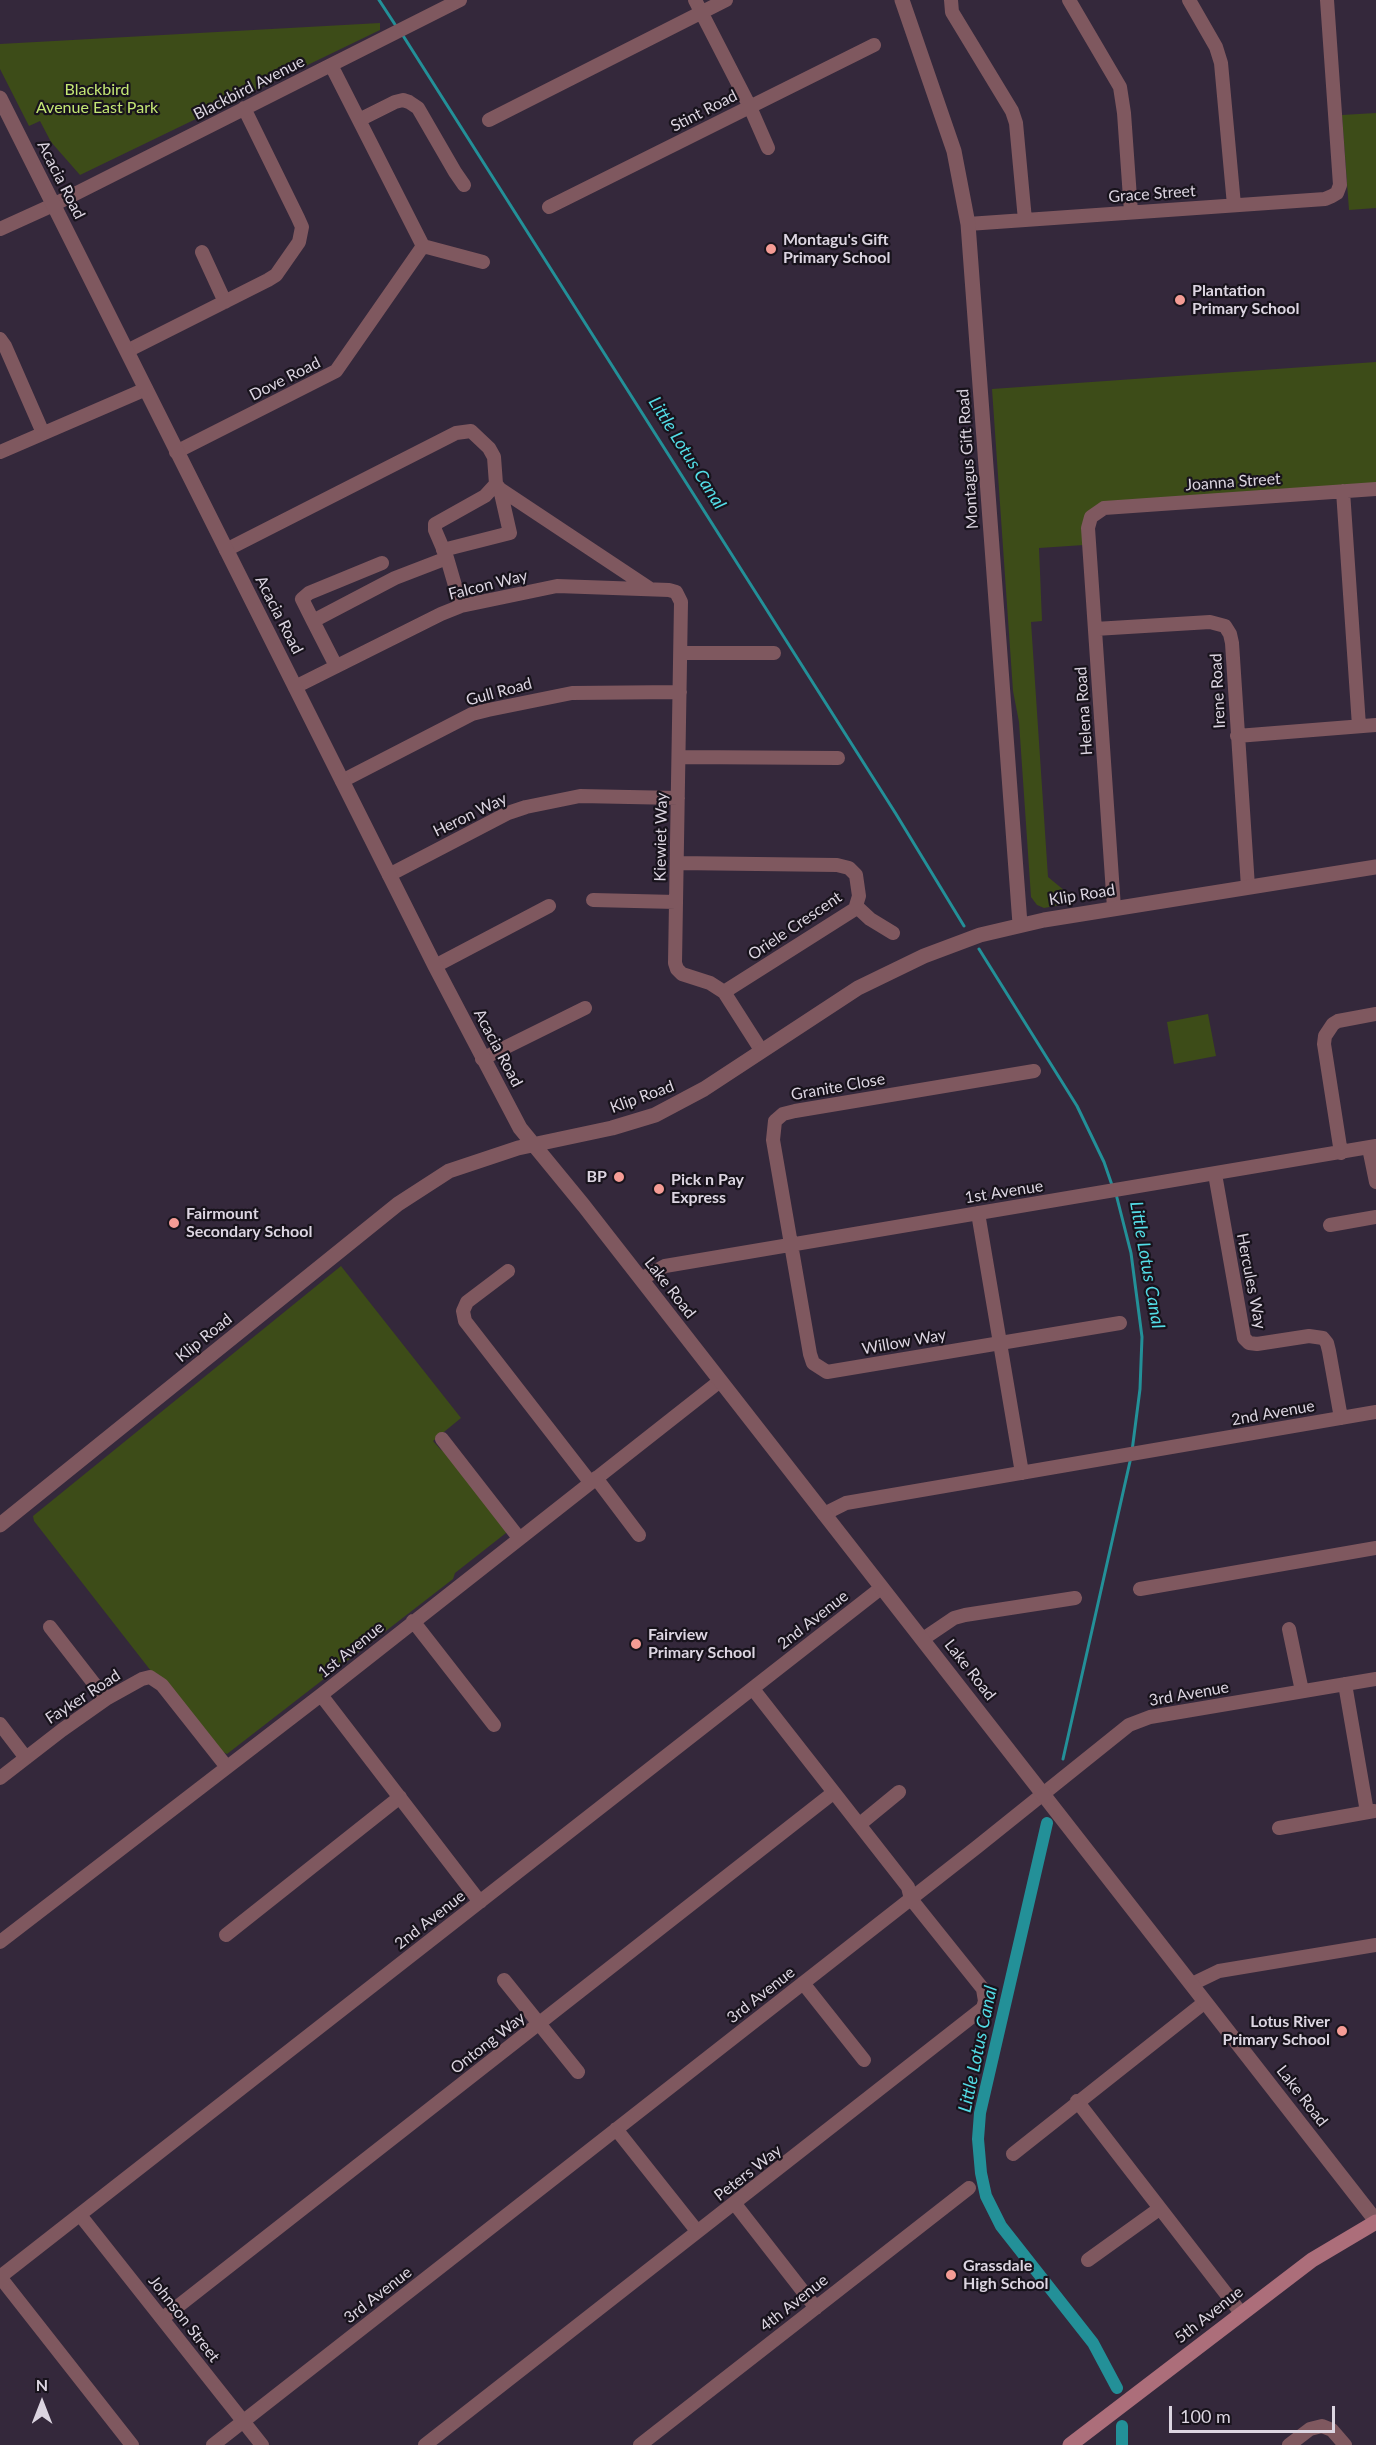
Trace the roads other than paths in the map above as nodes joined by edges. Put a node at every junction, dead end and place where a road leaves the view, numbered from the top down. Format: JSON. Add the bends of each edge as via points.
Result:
{"nodes":[{"id":1,"x":460,"y":0,"type":"edge"},
{"id":2,"x":726,"y":0,"type":"edge"},
{"id":3,"x":902,"y":0,"type":"edge"},
{"id":4,"x":951,"y":0,"type":"edge"},
{"id":5,"x":1069,"y":0,"type":"edge"},
{"id":6,"x":1190,"y":0,"type":"edge"},
{"id":7,"x":1327,"y":0,"type":"edge"},
{"id":8,"x":698,"y":6,"type":"edge"},
{"id":9,"x":874,"y":45,"type":"dead end"},
{"id":10,"x":331,"y":65,"type":"junction"},
{"id":11,"x":0,"y":98,"type":"edge"},
{"id":12,"x":750,"y":107,"type":"junction"},
{"id":13,"x":244,"y":108,"type":"junction"},
{"id":14,"x":359,"y":120,"type":"junction"},
{"id":15,"x":489,"y":120,"type":"dead end"},
{"id":16,"x":768,"y":148,"type":"dead end"},
{"id":17,"x":464,"y":184,"type":"dead end"},
{"id":18,"x":1234,"y":205,"type":"junction"},
{"id":19,"x":53,"y":206,"type":"junction"},
{"id":20,"x":549,"y":207,"type":"dead end"},
{"id":21,"x":1131,"y":212,"type":"junction"},
{"id":22,"x":1025,"y":220,"type":"junction"},
{"id":23,"x":968,"y":224,"type":"junction"},
{"id":24,"x":0,"y":229,"type":"edge"},
{"id":25,"x":423,"y":246,"type":"junction"},
{"id":26,"x":202,"y":252,"type":"dead end"},
{"id":27,"x":483,"y":262,"type":"dead end"},
{"id":28,"x":225,"y":302,"type":"junction"},
{"id":29,"x":0,"y":339,"type":"edge"},
{"id":30,"x":127,"y":351,"type":"junction"},
{"id":31,"x":146,"y":389,"type":"junction"},
{"id":32,"x":43,"y":433,"type":"junction"},
{"id":33,"x":0,"y":452,"type":"edge"},
{"id":34,"x":176,"y":452,"type":"junction"},
{"id":35,"x":498,"y":486,"type":"junction"},
{"id":36,"x":1376,"y":489,"type":"edge"},
{"id":37,"x":1343,"y":491,"type":"junction"},
{"id":38,"x":1094,"y":513,"type":"joint"},
{"id":39,"x":226,"y":550,"type":"junction"},
{"id":40,"x":445,"y":554,"type":"junction"},
{"id":41,"x":382,"y":563,"type":"dead end"},
{"id":42,"x":650,"y":589,"type":"junction"},
{"id":43,"x":669,"y":590,"type":"joint"},
{"id":44,"x":461,"y":606,"type":"junction"},
{"id":45,"x":313,"y":621,"type":"junction"},
{"id":46,"x":1095,"y":628,"type":"junction"},
{"id":47,"x":681,"y":653,"type":"junction"},
{"id":48,"x":774,"y":653,"type":"dead end"},
{"id":49,"x":336,"y":666,"type":"junction"},
{"id":50,"x":296,"y":687,"type":"junction"},
{"id":51,"x":680,"y":692,"type":"junction"},
{"id":52,"x":1376,"y":725,"type":"edge"},
{"id":53,"x":1359,"y":726,"type":"junction"},
{"id":54,"x":1237,"y":736,"type":"junction"},
{"id":55,"x":679,"y":757,"type":"junction"},
{"id":56,"x":838,"y":758,"type":"dead end"},
{"id":57,"x":342,"y":781,"type":"junction"},
{"id":58,"x":678,"y":798,"type":"junction"},
{"id":59,"x":677,"y":863,"type":"junction"},
{"id":60,"x":1376,"y":867,"type":"edge"},
{"id":61,"x":389,"y":875,"type":"junction"},
{"id":62,"x":1248,"y":887,"type":"junction"},
{"id":63,"x":593,"y":900,"type":"dead end"},
{"id":64,"x":676,"y":902,"type":"junction"},
{"id":65,"x":549,"y":906,"type":"dead end"},
{"id":66,"x":856,"y":906,"type":"junction"},
{"id":67,"x":1114,"y":908,"type":"junction"},
{"id":68,"x":1020,"y":924,"type":"junction"},
{"id":69,"x":893,"y":933,"type":"dead end"},
{"id":70,"x":435,"y":966,"type":"junction"},
{"id":71,"x":724,"y":992,"type":"junction"},
{"id":72,"x":585,"y":1008,"type":"dead end"},
{"id":73,"x":1376,"y":1014,"type":"edge"},
{"id":74,"x":761,"y":1050,"type":"junction"},
{"id":75,"x":482,"y":1059,"type":"junction"},
{"id":76,"x":1034,"y":1071,"type":"dead end"},
{"id":77,"x":532,"y":1144,"type":"junction"},
{"id":78,"x":1373,"y":1147,"type":"edge"},
{"id":79,"x":1341,"y":1152,"type":"junction"},
{"id":80,"x":1215,"y":1174,"type":"junction"},
{"id":81,"x":1376,"y":1182,"type":"edge"},
{"id":82,"x":978,"y":1213,"type":"junction"},
{"id":83,"x":1376,"y":1217,"type":"edge"},
{"id":84,"x":1330,"y":1225,"type":"dead end"},
{"id":85,"x":792,"y":1245,"type":"junction"},
{"id":86,"x":508,"y":1271,"type":"dead end"},
{"id":87,"x":641,"y":1279,"type":"junction"},
{"id":88,"x":1120,"y":1323,"type":"dead end"},
{"id":89,"x":999,"y":1342,"type":"junction"},
{"id":90,"x":720,"y":1381,"type":"junction"},
{"id":91,"x":1376,"y":1412,"type":"edge"},
{"id":92,"x":1341,"y":1418,"type":"junction"},
{"id":93,"x":442,"y":1439,"type":"dead end"},
{"id":94,"x":1022,"y":1473,"type":"junction"},
{"id":95,"x":593,"y":1480,"type":"junction"},
{"id":96,"x":824,"y":1514,"type":"junction"},
{"id":97,"x":2,"y":1521,"type":"edge"},
{"id":98,"x":639,"y":1535,"type":"dead end"},
{"id":99,"x":519,"y":1538,"type":"junction"},
{"id":100,"x":1376,"y":1548,"type":"edge"},
{"id":101,"x":881,"y":1588,"type":"junction"},
{"id":102,"x":1140,"y":1589,"type":"dead end"},
{"id":103,"x":1075,"y":1598,"type":"dead end"},
{"id":104,"x":413,"y":1621,"type":"junction"},
{"id":105,"x":50,"y":1627,"type":"dead end"},
{"id":106,"x":1289,"y":1629,"type":"dead end"},
{"id":107,"x":923,"y":1640,"type":"junction"},
{"id":108,"x":1376,"y":1679,"type":"edge"},
{"id":109,"x":1346,"y":1684,"type":"junction"},
{"id":110,"x":753,"y":1689,"type":"junction"},
{"id":111,"x":1302,"y":1691,"type":"junction"},
{"id":112,"x":321,"y":1695,"type":"junction"},
{"id":113,"x":106,"y":1699,"type":"junction"},
{"id":114,"x":0,"y":1724,"type":"edge"},
{"id":115,"x":494,"y":1725,"type":"dead end"},
{"id":116,"x":26,"y":1758,"type":"junction"},
{"id":117,"x":226,"y":1766,"type":"junction"},
{"id":118,"x":0,"y":1778,"type":"edge"},
{"id":119,"x":899,"y":1792,"type":"dead end"},
{"id":120,"x":834,"y":1793,"type":"junction"},
{"id":121,"x":1044,"y":1795,"type":"junction"},
{"id":122,"x":400,"y":1797,"type":"junction"},
{"id":123,"x":1371,"y":1812,"type":"edge"},
{"id":124,"x":860,"y":1824,"type":"junction"},
{"id":125,"x":1279,"y":1828,"type":"dead end"},
{"id":126,"x":911,"y":1899,"type":"junction"},
{"id":127,"x":480,"y":1902,"type":"junction"},
{"id":128,"x":226,"y":1935,"type":"dead end"},
{"id":129,"x":0,"y":1942,"type":"edge"},
{"id":130,"x":1376,"y":1945,"type":"edge"},
{"id":131,"x":504,"y":1980,"type":"dead end"},
{"id":132,"x":803,"y":1983,"type":"junction"},
{"id":133,"x":1192,"y":1984,"type":"junction"},
{"id":134,"x":1205,"y":2002,"type":"junction"},
{"id":135,"x":539,"y":2024,"type":"junction"},
{"id":136,"x":864,"y":2060,"type":"dead end"},
{"id":137,"x":578,"y":2072,"type":"dead end"},
{"id":138,"x":1077,"y":2102,"type":"junction"},
{"id":139,"x":616,"y":2129,"type":"junction"},
{"id":140,"x":1013,"y":2154,"type":"dead end"},
{"id":141,"x":969,"y":2188,"type":"dead end"},
{"id":142,"x":735,"y":2204,"type":"junction"},
{"id":143,"x":1159,"y":2209,"type":"junction"},
{"id":144,"x":80,"y":2215,"type":"junction"},
{"id":145,"x":1376,"y":2222,"type":"edge"},
{"id":146,"x":697,"y":2231,"type":"junction"},
{"id":147,"x":1088,"y":2260,"type":"dead end"},
{"id":148,"x":0,"y":2277,"type":"edge"},
{"id":149,"x":816,"y":2308,"type":"junction"},
{"id":150,"x":1241,"y":2313,"type":"junction"},
{"id":151,"x":163,"y":2319,"type":"junction"},
{"id":152,"x":243,"y":2421,"type":"junction"},
{"id":153,"x":132,"y":2445,"type":"edge"},
{"id":154,"x":213,"y":2445,"type":"edge"},
{"id":155,"x":261,"y":2445,"type":"edge"},
{"id":156,"x":425,"y":2445,"type":"edge"},
{"id":157,"x":640,"y":2445,"type":"edge"},
{"id":158,"x":1070,"y":2445,"type":"edge"},
{"id":159,"x":1289,"y":2445,"type":"edge"},
{"id":160,"x":1345,"y":2445,"type":"edge"}],
"edges":[{"from":1,"to":10,"type":"street","name":"Blackbird Avenue"},
{"from":2,"to":8,"type":"street"},
{"from":3,"to":23,"type":"street","name":"Montagus Gift Road","via":[[954,151]]},
{"from":4,"to":22,"type":"street","via":[[952,12],[1012,111]]},
{"from":5,"to":21,"type":"street","via":[[1119,87]]},
{"from":6,"to":18,"type":"street","via":[[1221,63]]},
{"from":7,"to":18,"type":"street","name":"Grace Street","via":[[1340,185],[1337,193],[1325,199]]},
{"from":8,"to":12,"type":"street"},
{"from":8,"to":15,"type":"street"},
{"from":9,"to":12,"type":"street","name":"Stint Road"},
{"from":10,"to":13,"type":"street","name":"Blackbird Avenue"},
{"from":10,"to":14,"type":"street"},
{"from":11,"to":19,"type":"street","name":"Acacia Road"},
{"from":12,"to":16,"type":"street"},
{"from":12,"to":20,"type":"street","name":"Stint Road"},
{"from":13,"to":19,"type":"street","name":"Blackbird Avenue"},
{"from":13,"to":28,"type":"street","via":[[302,233],[276,275]]},
{"from":14,"to":17,"type":"street","via":[[395,102],[410,102],[422,114]]},
{"from":14,"to":25,"type":"street"},
{"from":18,"to":21,"type":"street","name":"Grace Street"},
{"from":19,"to":24,"type":"street","name":"Blackbird Avenue"},
{"from":19,"to":30,"type":"street","name":"Acacia Road"},
{"from":21,"to":22,"type":"street","name":"Grace Street"},
{"from":22,"to":23,"type":"street","name":"Grace Street"},
{"from":23,"to":68,"type":"street","name":"Montagus Gift Road"},
{"from":25,"to":27,"type":"street"},
{"from":25,"to":34,"type":"street","name":"Dove Road","via":[[336,371]]},
{"from":26,"to":28,"type":"street"},
{"from":28,"to":30,"type":"street"},
{"from":29,"to":32,"type":"street"},
{"from":30,"to":31,"type":"street","name":"Acacia Road"},
{"from":31,"to":32,"type":"street"},
{"from":31,"to":34,"type":"street","name":"Acacia Road"},
{"from":32,"to":33,"type":"street"},
{"from":34,"to":39,"type":"street","name":"Acacia Road"},
{"from":35,"to":39,"type":"street","via":[[489,448],[471,431],[456,433]]},
{"from":35,"to":40,"type":"street","via":[[437,522],[435,530]]},
{"from":35,"to":40,"type":"street","via":[[510,533]]},
{"from":35,"to":42,"type":"street"},
{"from":36,"to":37,"type":"street","name":"Joanna Street"},
{"from":37,"to":38,"type":"street","name":"Joanna Street","via":[[1104,508]]},
{"from":37,"to":53,"type":"street"},
{"from":38,"to":46,"type":"street","name":"Helena Road","via":[[1088,528]]},
{"from":39,"to":50,"type":"street","name":"Acacia Road"},
{"from":40,"to":44,"type":"street"},
{"from":40,"to":45,"type":"street"},
{"from":41,"to":45,"type":"street","via":[[309,593],[302,599]]},
{"from":42,"to":43,"type":"street","name":"Falcon Way"},
{"from":42,"to":44,"type":"street","name":"Falcon Way","via":[[557,586]]},
{"from":43,"to":47,"type":"street","name":"Kiewiet Way","via":[[676,592],[681,602]]},
{"from":44,"to":49,"type":"street","name":"Falcon Way"},
{"from":45,"to":49,"type":"street"},
{"from":46,"to":54,"type":"street","name":"Irene Road","via":[[1210,622],[1225,626],[1232,643]]},
{"from":46,"to":67,"type":"street","name":"Helena Road"},
{"from":47,"to":48,"type":"street"},
{"from":47,"to":51,"type":"street","name":"Kiewiet Way"},
{"from":49,"to":50,"type":"street","name":"Falcon Way"},
{"from":50,"to":57,"type":"street","name":"Acacia Road"},
{"from":51,"to":55,"type":"street","name":"Kiewiet Way"},
{"from":51,"to":57,"type":"street","name":"Gull Road","via":[[572,693],[472,714]]},
{"from":52,"to":53,"type":"street"},
{"from":53,"to":54,"type":"street"},
{"from":54,"to":62,"type":"street","name":"Irene Road"},
{"from":55,"to":56,"type":"street"},
{"from":55,"to":58,"type":"street","name":"Kiewiet Way"},
{"from":57,"to":61,"type":"street","name":"Acacia Road"},
{"from":58,"to":59,"type":"street","name":"Kiewiet Way"},
{"from":58,"to":61,"type":"street","name":"Heron Way","via":[[580,796],[526,807]]},
{"from":59,"to":64,"type":"street","name":"Kiewiet Way"},
{"from":59,"to":66,"type":"street","name":"Oriele Crescent","via":[[837,865],[856,875]]},
{"from":60,"to":62,"type":"street","name":"Klip Road"},
{"from":61,"to":70,"type":"street","name":"Acacia Road"},
{"from":62,"to":67,"type":"street","name":"Klip Road"},
{"from":63,"to":64,"type":"street"},
{"from":64,"to":71,"type":"street","name":"Kiewiet Way","via":[[677,969]]},
{"from":65,"to":70,"type":"street"},
{"from":66,"to":69,"type":"street"},
{"from":66,"to":71,"type":"street","name":"Oriele Crescent"},
{"from":67,"to":68,"type":"street","name":"Klip Road"},
{"from":68,"to":74,"type":"street","name":"Klip Road","via":[[958,942],[858,988]]},
{"from":70,"to":75,"type":"street","name":"Acacia Road"},
{"from":71,"to":74,"type":"street"},
{"from":72,"to":75,"type":"street"},
{"from":73,"to":79,"type":"street","via":[[1338,1021],[1325,1036]]},
{"from":74,"to":77,"type":"street","name":"Klip Road","via":[[704,1089],[655,1115]]},
{"from":75,"to":77,"type":"street","name":"Acacia Road"},
{"from":76,"to":85,"type":"street","name":"Granite Close","via":[[783,1114],[775,1121],[773,1140]]},
{"from":77,"to":87,"type":"street","name":"Lake Road"},
{"from":77,"to":97,"type":"street","name":"Klip Road","via":[[461,1166],[419,1189]]},
{"from":78,"to":79,"type":"street","name":"1st Avenue"},
{"from":78,"to":81,"type":"street"},
{"from":79,"to":80,"type":"street","name":"1st Avenue"},
{"from":80,"to":82,"type":"street","name":"1st Avenue"},
{"from":80,"to":92,"type":"street","name":"Hercules Way","via":[[1244,1338],[1257,1344],[1309,1336],[1323,1338],[1328,1343]]},
{"from":82,"to":85,"type":"street","name":"1st Avenue"},
{"from":82,"to":89,"type":"street"},
{"from":83,"to":84,"type":"street"},
{"from":85,"to":87,"type":"street","name":"1st Avenue","via":[[665,1266]]},
{"from":85,"to":89,"type":"street","name":"Willow Way","via":[[810,1354],[813,1363],[827,1372]]},
{"from":86,"to":95,"type":"street","via":[[467,1302],[463,1311],[467,1325]]},
{"from":87,"to":90,"type":"street","name":"Lake Road"},
{"from":88,"to":89,"type":"street","name":"Willow Way"},
{"from":89,"to":94,"type":"street"},
{"from":90,"to":95,"type":"street","name":"1st Avenue"},
{"from":90,"to":96,"type":"street","name":"Lake Road"},
{"from":91,"to":92,"type":"street","name":"2nd Avenue"},
{"from":92,"to":94,"type":"street","name":"2nd Avenue"},
{"from":93,"to":99,"type":"street"},
{"from":94,"to":96,"type":"street","name":"2nd Avenue","via":[[846,1503]]},
{"from":95,"to":98,"type":"street"},
{"from":95,"to":99,"type":"street","name":"1st Avenue"},
{"from":96,"to":101,"type":"street","name":"Lake Road"},
{"from":99,"to":104,"type":"street","name":"1st Avenue"},
{"from":100,"to":102,"type":"street"},
{"from":101,"to":107,"type":"street","name":"Lake Road"},
{"from":101,"to":110,"type":"street","name":"2nd Avenue"},
{"from":103,"to":107,"type":"street","via":[[954,1618]]},
{"from":104,"to":112,"type":"street","name":"1st Avenue"},
{"from":104,"to":115,"type":"street"},
{"from":105,"to":113,"type":"street"},
{"from":106,"to":111,"type":"street"},
{"from":107,"to":121,"type":"street","name":"Lake Road"},
{"from":108,"to":109,"type":"street","name":"3rd Avenue"},
{"from":109,"to":111,"type":"street","name":"3rd Avenue"},
{"from":109,"to":123,"type":"street"},
{"from":110,"to":120,"type":"street"},
{"from":110,"to":127,"type":"street","name":"2nd Avenue"},
{"from":111,"to":121,"type":"street","name":"3rd Avenue","via":[[1138,1720]]},
{"from":112,"to":117,"type":"street","name":"1st Avenue"},
{"from":112,"to":122,"type":"street"},
{"from":113,"to":116,"type":"street","name":"Fayker Road"},
{"from":113,"to":117,"type":"street","name":"Fayker Road","via":[[142,1679],[157,1680]]},
{"from":114,"to":116,"type":"street"},
{"from":116,"to":118,"type":"street","name":"Fayker Road"},
{"from":117,"to":129,"type":"street","name":"1st Avenue"},
{"from":119,"to":124,"type":"street"},
{"from":120,"to":124,"type":"street"},
{"from":120,"to":135,"type":"street","name":"Ontong Way"},
{"from":121,"to":126,"type":"street","name":"3rd Avenue"},
{"from":121,"to":133,"type":"street","name":"Lake Road"},
{"from":122,"to":127,"type":"street"},
{"from":122,"to":128,"type":"street"},
{"from":123,"to":125,"type":"street"},
{"from":124,"to":126,"type":"street","via":[[908,1887]]},
{"from":126,"to":132,"type":"street","name":"3rd Avenue"},
{"from":126,"to":142,"type":"street","name":"Peters Way","via":[[983,1989],[983,2008]]},
{"from":127,"to":144,"type":"street","name":"2nd Avenue"},
{"from":130,"to":133,"type":"street","via":[[1219,1971]]},
{"from":131,"to":135,"type":"street"},
{"from":132,"to":136,"type":"street"},
{"from":132,"to":139,"type":"street","name":"3rd Avenue"},
{"from":133,"to":134,"type":"street","name":"Lake Road"},
{"from":134,"to":138,"type":"street"},
{"from":134,"to":145,"type":"street","name":"Lake Road"},
{"from":135,"to":137,"type":"street"},
{"from":135,"to":151,"type":"street","name":"Ontong Way"},
{"from":138,"to":140,"type":"street"},
{"from":138,"to":143,"type":"street"},
{"from":139,"to":146,"type":"street"},
{"from":139,"to":152,"type":"street","name":"3rd Avenue"},
{"from":141,"to":149,"type":"street","name":"4th Avenue"},
{"from":142,"to":146,"type":"street","name":"Peters Way"},
{"from":142,"to":149,"type":"street"},
{"from":143,"to":147,"type":"street"},
{"from":143,"to":150,"type":"street"},
{"from":144,"to":148,"type":"street","name":"2nd Avenue"},
{"from":144,"to":151,"type":"street","name":"Johnson Street"},
{"from":145,"to":150,"type":"main road","name":"5th Avenue","via":[[1312,2260]]},
{"from":146,"to":156,"type":"street","name":"Peters Way"},
{"from":148,"to":153,"type":"street"},
{"from":149,"to":157,"type":"street","name":"4th Avenue"},
{"from":150,"to":158,"type":"main road","name":"5th Avenue"},
{"from":151,"to":152,"type":"street","name":"Johnson Street"},
{"from":152,"to":154,"type":"street","name":"3rd Avenue"},
{"from":152,"to":155,"type":"street","name":"Johnson Street"},
{"from":159,"to":160,"type":"street","via":[[1310,2429],[1322,2426],[1336,2433]]}]}
